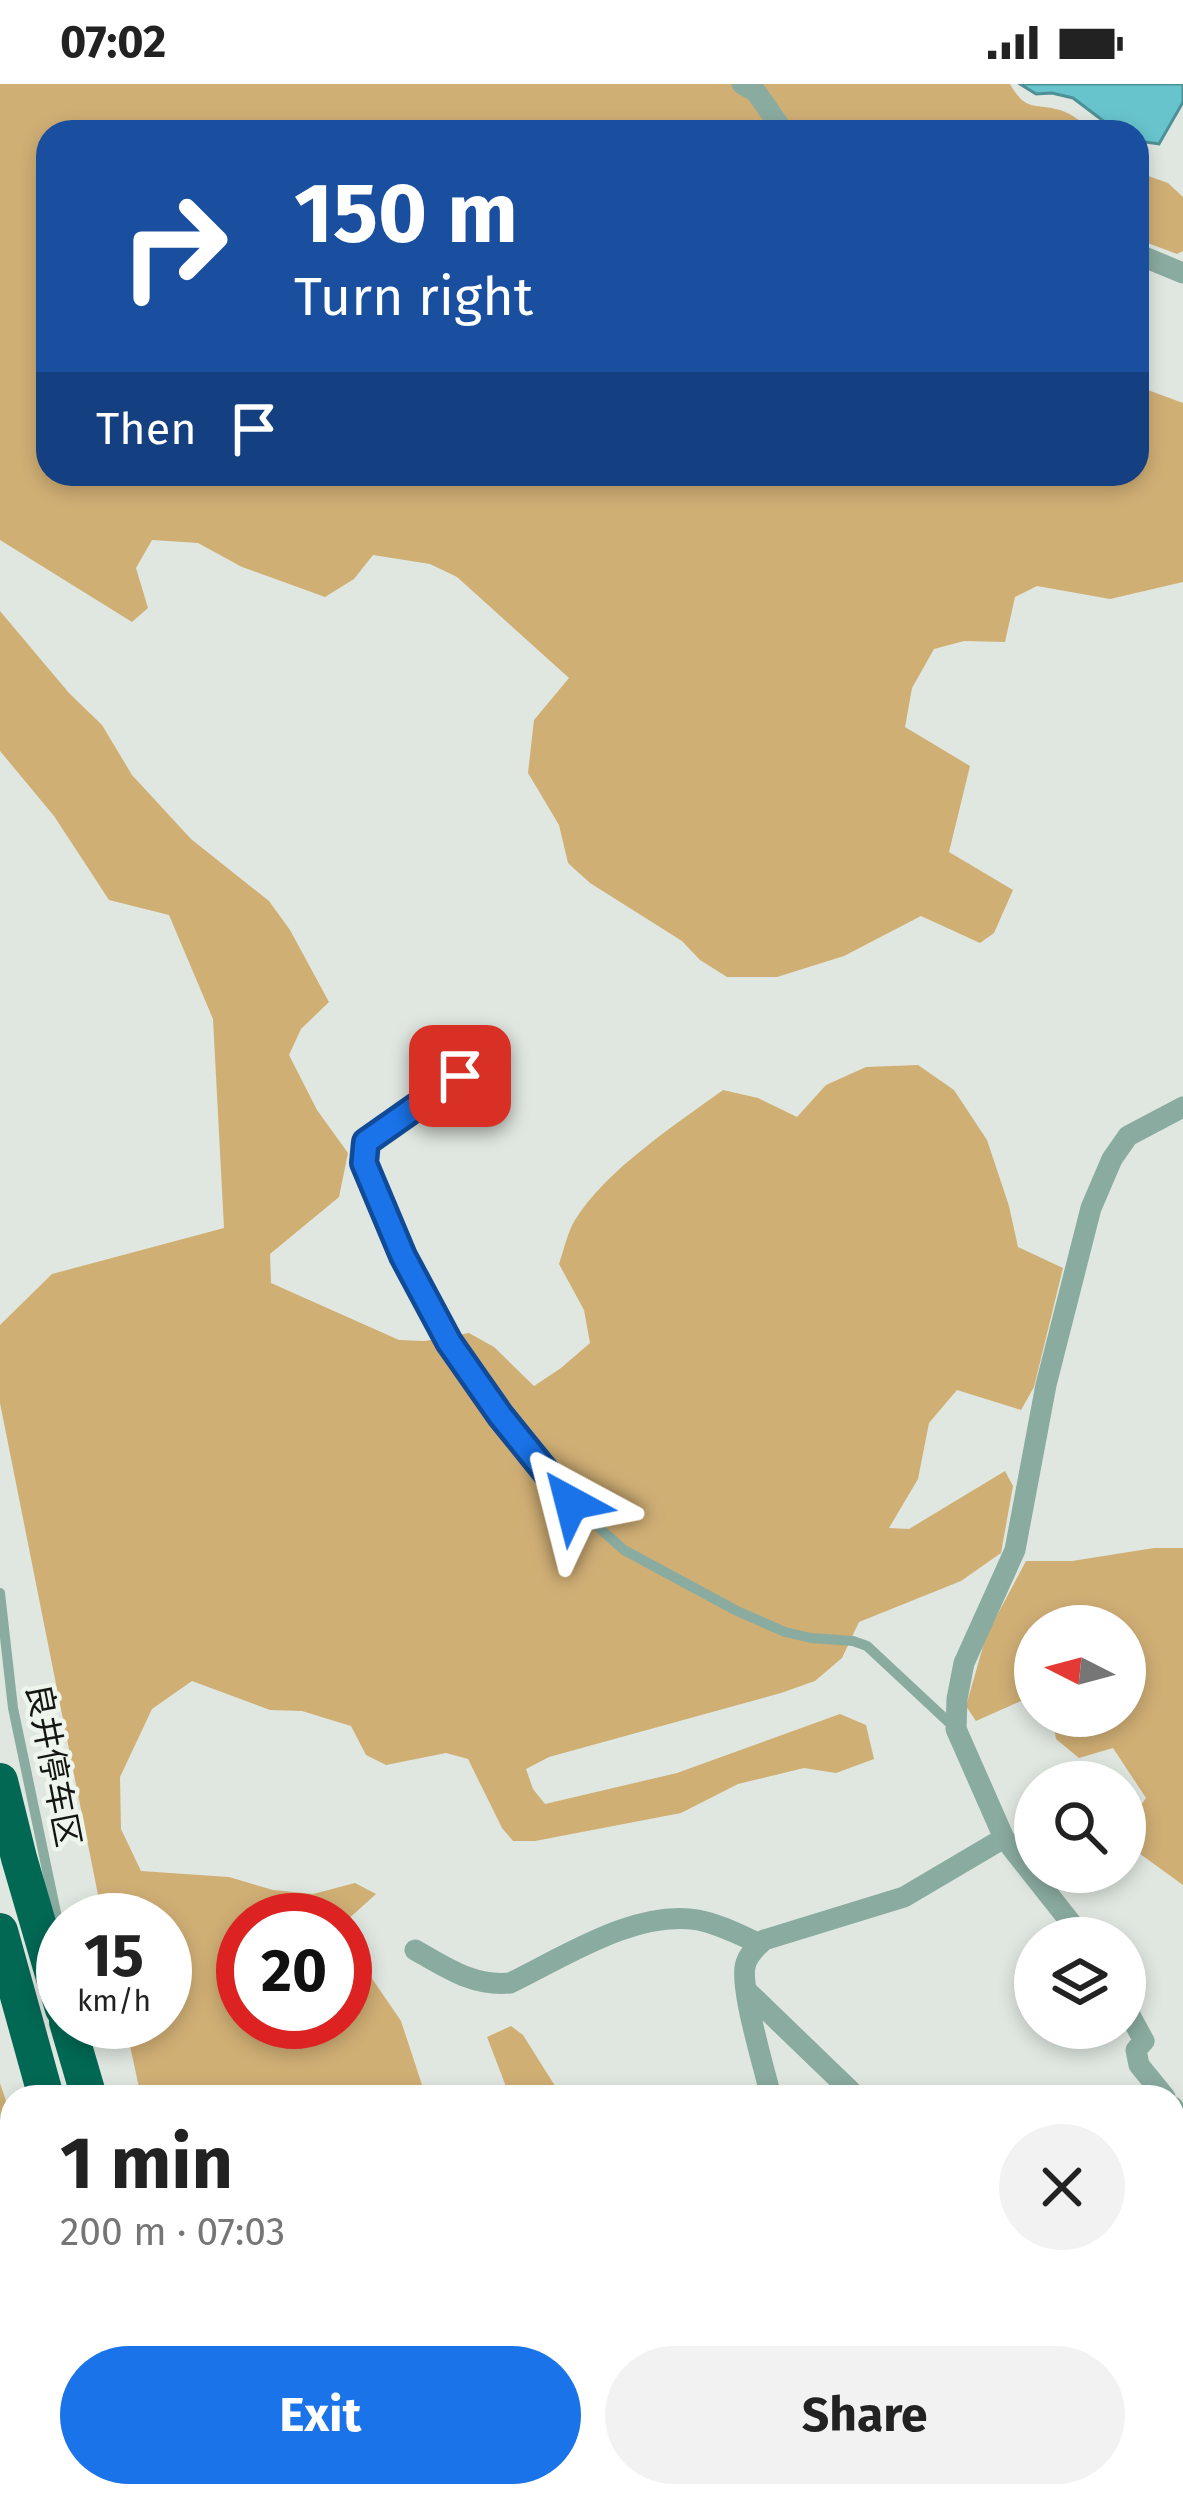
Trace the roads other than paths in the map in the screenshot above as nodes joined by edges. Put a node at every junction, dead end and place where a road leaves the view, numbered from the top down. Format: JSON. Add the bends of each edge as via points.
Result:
{"nodes":[{"id":1,"x":742,"y":84,"type":"edge"},
{"id":2,"x":776,"y":120,"type":"edge"},
{"id":3,"x":1149,"y":259,"type":"edge"},
{"id":4,"x":1183,"y":273,"type":"edge"},
{"id":5,"x":460,"y":1076,"type":"dead end"},
{"id":6,"x":1183,"y":1107,"type":"edge"},
{"id":7,"x":0,"y":1593,"type":"edge"},
{"id":8,"x":956,"y":1729,"type":"junction"},
{"id":9,"x":0,"y":1780,"type":"edge"},
{"id":10,"x":1004,"y":1838,"type":"junction"},
{"id":11,"x":52,"y":1893,"type":"edge"},
{"id":12,"x":36,"y":1916,"type":"edge"},
{"id":13,"x":1066,"y":1917,"type":"edge"},
{"id":14,"x":0,"y":1931,"type":"edge"},
{"id":15,"x":760,"y":1944,"type":"junction"},
{"id":16,"x":0,"y":1947,"type":"edge"},
{"id":17,"x":415,"y":1950,"type":"dead end"},
{"id":18,"x":746,"y":1989,"type":"junction"},
{"id":19,"x":19,"y":1999,"type":"junction"},
{"id":20,"x":76,"y":2049,"type":"edge"},
{"id":21,"x":84,"y":2049,"type":"edge"},
{"id":22,"x":1137,"y":2049,"type":"edge"},
{"id":23,"x":1148,"y":2076,"type":"junction"},
{"id":24,"x":43,"y":2085,"type":"edge"},
{"id":25,"x":88,"y":2085,"type":"edge"},
{"id":26,"x":90,"y":2085,"type":"edge"},
{"id":27,"x":768,"y":2085,"type":"edge"},
{"id":28,"x":845,"y":2085,"type":"edge"},
{"id":29,"x":1142,"y":2085,"type":"edge"},
{"id":30,"x":1155,"y":2085,"type":"edge"}],
"edges":[{"from":1,"to":2,"type":"street"},
{"from":3,"to":4,"type":"street"},
{"from":5,"to":8,"type":"lane","via":[[366,1142],[364,1163],[449,1342],[500,1415],[571,1503],[624,1550],[785,1632],[867,1646]]},
{"from":6,"to":8,"type":"street","via":[[1128,1136],[1091,1208],[1015,1550],[964,1663]]},
{"from":7,"to":11,"type":"lane","name":"良井停车区"},
{"from":8,"to":10,"type":"street"},
{"from":9,"to":12,"type":"highway"},
{"from":10,"to":13,"type":"street"},
{"from":10,"to":15,"type":"street","via":[[904,1897]]},
{"from":14,"to":19,"type":"highway"},
{"from":15,"to":17,"type":"street","via":[[692,1919],[639,1924],[495,1985],[468,1980]]},
{"from":15,"to":18,"type":"street","via":[[744,1966]]},
{"from":16,"to":19,"type":"lane"},
{"from":18,"to":27,"type":"street"},
{"from":18,"to":28,"type":"street"},
{"from":19,"to":24,"type":"highway"},
{"from":20,"to":25,"type":"highway"},
{"from":21,"to":26,"type":"lane"},
{"from":22,"to":23,"type":"street"},
{"from":23,"to":29,"type":"street"},
{"from":23,"to":30,"type":"street"}]}
